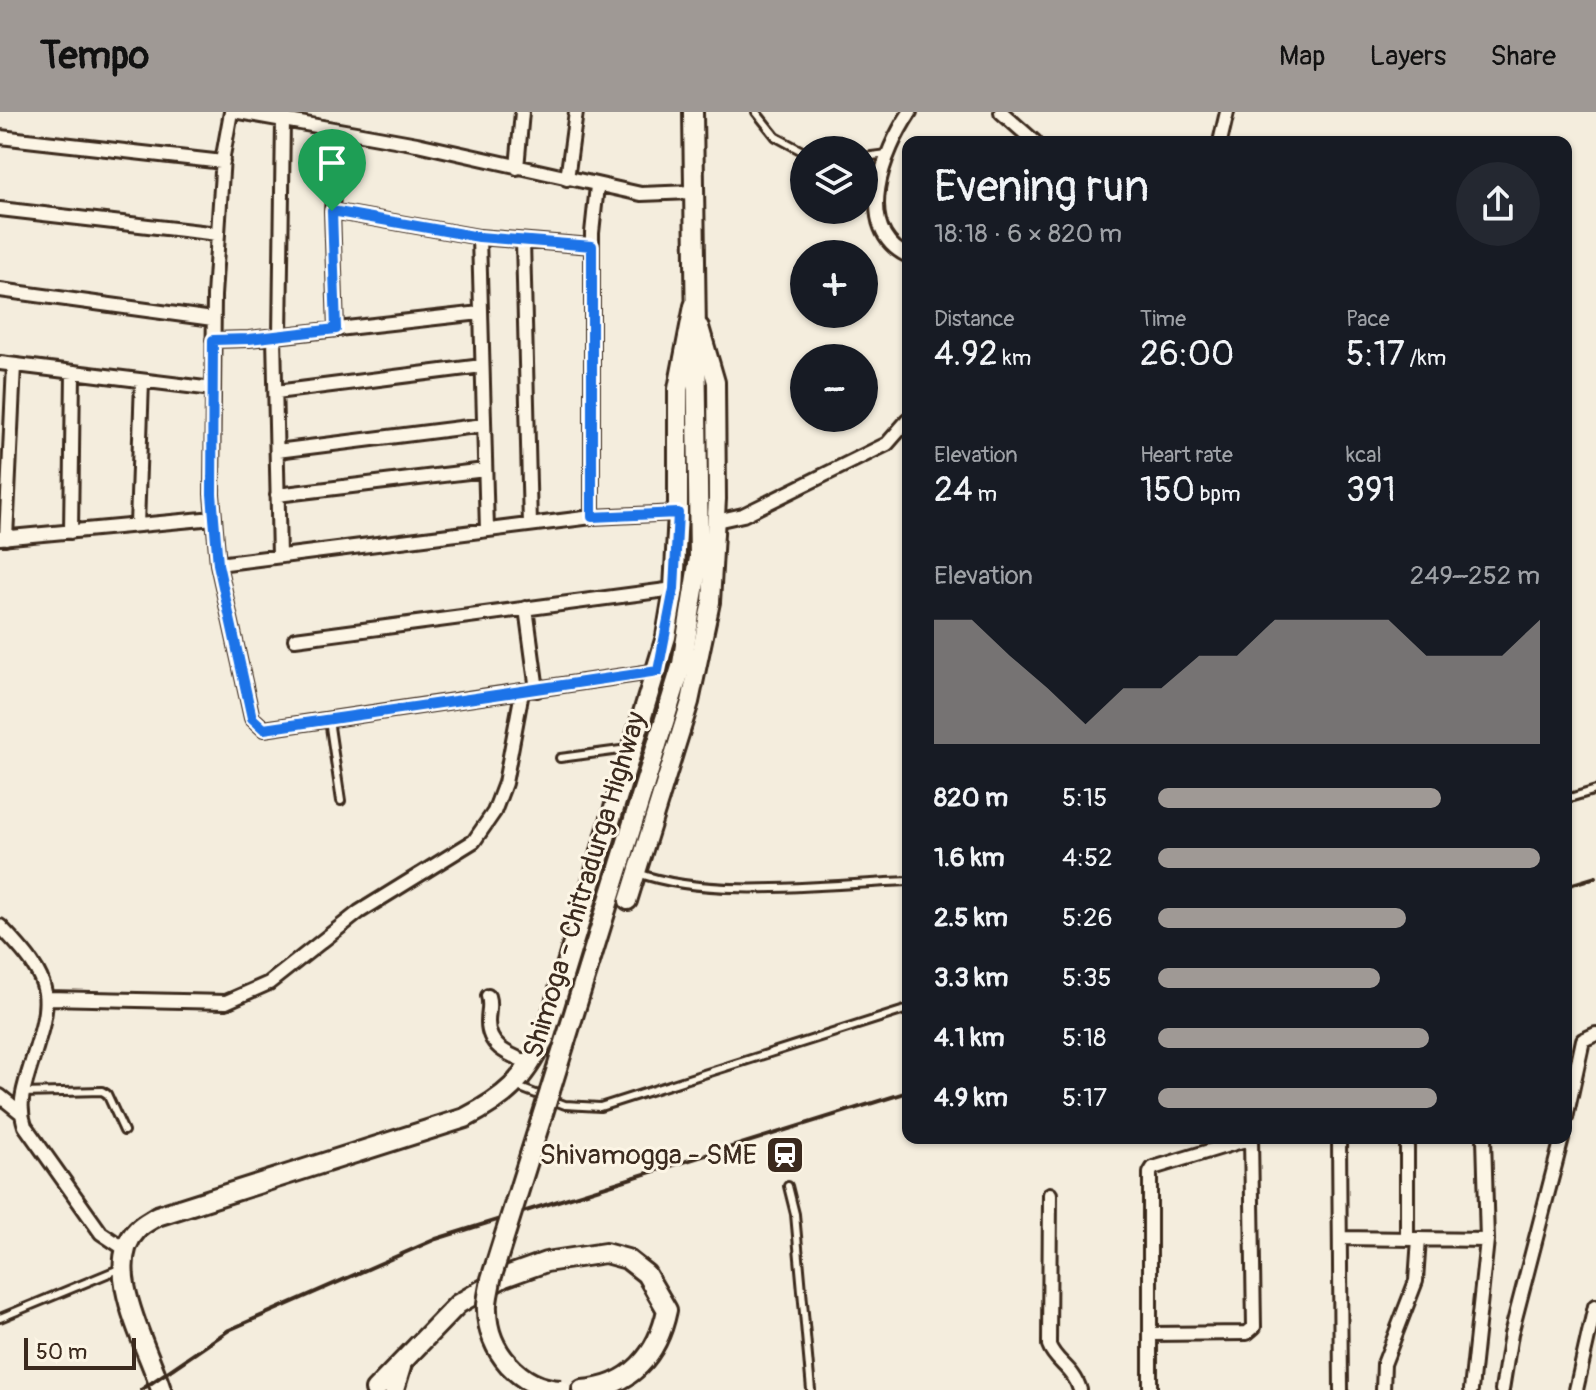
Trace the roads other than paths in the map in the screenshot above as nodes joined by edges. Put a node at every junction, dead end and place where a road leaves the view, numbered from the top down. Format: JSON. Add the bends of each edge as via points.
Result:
{"nodes":[{"id":1,"x":231,"y":112,"type":"edge"},
{"id":2,"x":239,"y":112,"type":"edge"},
{"id":3,"x":325,"y":112,"type":"edge"},
{"id":4,"x":522,"y":112,"type":"edge"},
{"id":5,"x":576,"y":112,"type":"edge"},
{"id":6,"x":693,"y":112,"type":"edge"},
{"id":7,"x":756,"y":112,"type":"edge"},
{"id":8,"x":910,"y":112,"type":"edge"},
{"id":9,"x":1001,"y":112,"type":"edge"},
{"id":10,"x":1227,"y":112,"type":"edge"},
{"id":11,"x":269,"y":115,"type":"edge"},
{"id":12,"x":283,"y":120,"type":"junction"},
{"id":13,"x":323,"y":127,"type":"junction"},
{"id":14,"x":337,"y":130,"type":"junction"},
{"id":15,"x":1028,"y":136,"type":"edge"},
{"id":16,"x":1221,"y":136,"type":"edge"},
{"id":17,"x":0,"y":137,"type":"edge"},
{"id":18,"x":790,"y":144,"type":"edge"},
{"id":19,"x":887,"y":154,"type":"junction"},
{"id":20,"x":878,"y":155,"type":"edge"},
{"id":21,"x":223,"y":162,"type":"junction"},
{"id":22,"x":517,"y":168,"type":"junction"},
{"id":23,"x":567,"y":179,"type":"junction"},
{"id":24,"x":597,"y":186,"type":"junction"},
{"id":25,"x":692,"y":192,"type":"junction"},
{"id":26,"x":0,"y":209,"type":"edge"},
{"id":27,"x":332,"y":211,"type":"junction"},
{"id":28,"x":218,"y":234,"type":"junction"},
{"id":29,"x":479,"y":237,"type":"junction"},
{"id":30,"x":523,"y":241,"type":"junction"},
{"id":31,"x":592,"y":246,"type":"junction"},
{"id":32,"x":902,"y":252,"type":"edge"},
{"id":33,"x":0,"y":290,"type":"edge"},
{"id":34,"x":694,"y":306,"type":"junction"},
{"id":35,"x":480,"y":313,"type":"junction"},
{"id":36,"x":213,"y":319,"type":"junction"},
{"id":37,"x":336,"y":329,"type":"junction"},
{"id":38,"x":277,"y":336,"type":"junction"},
{"id":39,"x":213,"y":340,"type":"junction"},
{"id":40,"x":0,"y":363,"type":"edge"},
{"id":41,"x":14,"y":365,"type":"junction"},
{"id":42,"x":482,"y":366,"type":"junction"},
{"id":43,"x":73,"y":373,"type":"junction"},
{"id":44,"x":142,"y":381,"type":"junction"},
{"id":45,"x":213,"y":389,"type":"junction"},
{"id":46,"x":276,"y":392,"type":"junction"},
{"id":47,"x":484,"y":425,"type":"junction"},
{"id":48,"x":902,"y":436,"type":"edge"},
{"id":49,"x":277,"y":451,"type":"junction"},
{"id":50,"x":485,"y":470,"type":"junction"},
{"id":51,"x":277,"y":495,"type":"junction"},
{"id":52,"x":678,"y":513,"type":"junction"},
{"id":53,"x":592,"y":517,"type":"junction"},
{"id":54,"x":214,"y":518,"type":"junction"},
{"id":55,"x":716,"y":521,"type":"junction"},
{"id":56,"x":137,"y":525,"type":"junction"},
{"id":57,"x":530,"y":525,"type":"junction"},
{"id":58,"x":487,"y":530,"type":"junction"},
{"id":59,"x":71,"y":532,"type":"junction"},
{"id":60,"x":3,"y":538,"type":"edge"},
{"id":61,"x":279,"y":556,"type":"junction"},
{"id":62,"x":218,"y":564,"type":"junction"},
{"id":63,"x":674,"y":589,"type":"junction"},
{"id":64,"x":526,"y":608,"type":"junction"},
{"id":65,"x":295,"y":639,"type":"dead end"},
{"id":66,"x":658,"y":671,"type":"junction"},
{"id":67,"x":537,"y":690,"type":"junction"},
{"id":68,"x":522,"y":692,"type":"junction"},
{"id":69,"x":329,"y":720,"type":"junction"},
{"id":70,"x":634,"y":748,"type":"junction"},
{"id":71,"x":560,"y":758,"type":"dead end"},
{"id":72,"x":1596,"y":790,"type":"edge"},
{"id":73,"x":1572,"y":797,"type":"edge"},
{"id":74,"x":341,"y":801,"type":"dead end"},
{"id":75,"x":637,"y":872,"type":"junction"},
{"id":76,"x":902,"y":881,"type":"edge"},
{"id":77,"x":628,"y":901,"type":"dead end"},
{"id":78,"x":0,"y":926,"type":"edge"},
{"id":79,"x":488,"y":996,"type":"dead end"},
{"id":80,"x":48,"y":998,"type":"junction"},
{"id":81,"x":902,"y":1011,"type":"edge"},
{"id":82,"x":1596,"y":1034,"type":"edge"},
{"id":83,"x":531,"y":1064,"type":"junction"},
{"id":84,"x":515,"y":1086,"type":"junction"},
{"id":85,"x":1572,"y":1090,"type":"edge"},
{"id":86,"x":22,"y":1093,"type":"junction"},
{"id":87,"x":0,"y":1096,"type":"edge"},
{"id":88,"x":20,"y":1112,"type":"junction"},
{"id":89,"x":124,"y":1131,"type":"dead end"},
{"id":90,"x":1232,"y":1144,"type":"edge"},
{"id":91,"x":1252,"y":1144,"type":"edge"},
{"id":92,"x":1339,"y":1144,"type":"edge"},
{"id":93,"x":1407,"y":1144,"type":"edge"},
{"id":94,"x":1484,"y":1144,"type":"edge"},
{"id":95,"x":1560,"y":1144,"type":"edge"},
{"id":96,"x":788,"y":1186,"type":"dead end"},
{"id":97,"x":1050,"y":1194,"type":"dead end"},
{"id":98,"x":1340,"y":1238,"type":"junction"},
{"id":99,"x":1413,"y":1239,"type":"junction"},
{"id":100,"x":1487,"y":1240,"type":"junction"},
{"id":101,"x":124,"y":1258,"type":"junction"},
{"id":102,"x":1595,"y":1306,"type":"edge"},
{"id":103,"x":0,"y":1318,"type":"edge"},
{"id":104,"x":1152,"y":1334,"type":"junction"},
{"id":105,"x":401,"y":1367,"type":"junction"},
{"id":106,"x":161,"y":1390,"type":"edge"},
{"id":107,"x":375,"y":1390,"type":"edge"},
{"id":108,"x":394,"y":1390,"type":"edge"},
{"id":109,"x":561,"y":1390,"type":"edge"},
{"id":110,"x":582,"y":1390,"type":"edge"},
{"id":111,"x":811,"y":1390,"type":"edge"},
{"id":112,"x":1080,"y":1390,"type":"edge"},
{"id":113,"x":1150,"y":1390,"type":"edge"},
{"id":114,"x":1341,"y":1390,"type":"edge"},
{"id":115,"x":1383,"y":1390,"type":"edge"},
{"id":116,"x":1471,"y":1390,"type":"edge"},
{"id":117,"x":1502,"y":1390,"type":"edge"},
{"id":118,"x":1576,"y":1390,"type":"edge"}],
"edges":[{"from":1,"to":21,"type":"street"},
{"from":2,"to":11,"type":"street"},
{"from":3,"to":13,"type":"street"},
{"from":4,"to":22,"type":"street"},
{"from":5,"to":23,"type":"street"},
{"from":6,"to":25,"type":"main road","name":"Shimoga - Chitradurga Highway"},
{"from":7,"to":18,"type":"lane","via":[[776,137]]},
{"from":8,"to":19,"type":"street"},
{"from":9,"to":15,"type":"street"},
{"from":10,"to":16,"type":"street"},
{"from":11,"to":12,"type":"street"},
{"from":12,"to":13,"type":"street"},
{"from":12,"to":38,"type":"street"},
{"from":13,"to":14,"type":"street"},
{"from":14,"to":22,"type":"street"},
{"from":14,"to":27,"type":"street"},
{"from":17,"to":21,"type":"street"},
{"from":19,"to":20,"type":"lane"},
{"from":19,"to":32,"type":"street","via":[[878,212],[882,235]]},
{"from":21,"to":28,"type":"street"},
{"from":22,"to":23,"type":"street"},
{"from":23,"to":24,"type":"street"},
{"from":24,"to":25,"type":"street","via":[[641,194]]},
{"from":24,"to":31,"type":"street"},
{"from":25,"to":34,"type":"main road","name":"Shimoga - Chitradurga Highway"},
{"from":26,"to":28,"type":"street"},
{"from":27,"to":29,"type":"street"},
{"from":27,"to":37,"type":"street"},
{"from":28,"to":36,"type":"street"},
{"from":29,"to":30,"type":"street"},
{"from":29,"to":35,"type":"street"},
{"from":30,"to":31,"type":"street"},
{"from":30,"to":57,"type":"street"},
{"from":31,"to":53,"type":"street"},
{"from":33,"to":36,"type":"street"},
{"from":34,"to":52,"type":"main road","via":[[678,389]]},
{"from":34,"to":55,"type":"street","via":[[716,382]]},
{"from":34,"to":109,"type":"main road","name":"Shimoga - Chitradurga Highway","bridge":true,"via":[[699,558],[682,664],[491,1279],[487,1311],[493,1341],[519,1375]]},
{"from":35,"to":37,"type":"street"},
{"from":35,"to":42,"type":"street"},
{"from":36,"to":39,"type":"street"},
{"from":37,"to":38,"type":"street"},
{"from":38,"to":39,"type":"street"},
{"from":38,"to":46,"type":"street"},
{"from":39,"to":45,"type":"street"},
{"from":40,"to":41,"type":"street"},
{"from":41,"to":43,"type":"street"},
{"from":41,"to":60,"type":"street"},
{"from":42,"to":46,"type":"street"},
{"from":42,"to":47,"type":"street"},
{"from":43,"to":44,"type":"street"},
{"from":43,"to":59,"type":"street"},
{"from":44,"to":45,"type":"street"},
{"from":44,"to":56,"type":"street"},
{"from":45,"to":54,"type":"street"},
{"from":46,"to":49,"type":"street"},
{"from":47,"to":49,"type":"street"},
{"from":47,"to":50,"type":"street"},
{"from":48,"to":55,"type":"street","via":[[743,515]]},
{"from":49,"to":51,"type":"street"},
{"from":50,"to":51,"type":"street"},
{"from":50,"to":58,"type":"street"},
{"from":51,"to":61,"type":"street"},
{"from":52,"to":53,"type":"street"},
{"from":52,"to":63,"type":"main road"},
{"from":53,"to":57,"type":"street"},
{"from":54,"to":56,"type":"street"},
{"from":54,"to":62,"type":"street"},
{"from":55,"to":75,"type":"street","via":[[702,655]]},
{"from":56,"to":59,"type":"street"},
{"from":57,"to":58,"type":"street"},
{"from":58,"to":61,"type":"street"},
{"from":59,"to":60,"type":"street"},
{"from":61,"to":62,"type":"street"},
{"from":62,"to":69,"type":"street","via":[[252,718],[264,729]]},
{"from":63,"to":64,"type":"street"},
{"from":63,"to":66,"type":"main road"},
{"from":64,"to":65,"type":"street"},
{"from":64,"to":67,"type":"street"},
{"from":66,"to":67,"type":"street"},
{"from":66,"to":70,"type":"main road"},
{"from":67,"to":68,"type":"street"},
{"from":68,"to":69,"type":"street"},
{"from":68,"to":80,"type":"street","via":[[505,783],[474,841],[359,912],[269,983],[226,1002]]},
{"from":69,"to":74,"type":"lane"},
{"from":70,"to":71,"type":"lane"},
{"from":70,"to":83,"type":"main road","via":[[544,1039]]},
{"from":72,"to":73,"type":"lane"},
{"from":75,"to":76,"type":"lane","via":[[665,883],[707,887]]},
{"from":75,"to":77,"type":"street"},
{"from":78,"to":80,"type":"street","via":[[34,964]]},
{"from":79,"to":83,"type":"street","via":[[493,1042]]},
{"from":80,"to":86,"type":"street"},
{"from":81,"to":84,"type":"lane","via":[[600,1107],[565,1105]]},
{"from":82,"to":85,"type":"street","via":[[1583,1040]]},
{"from":83,"to":84,"type":"main road"},
{"from":84,"to":101,"type":"main road","via":[[465,1118],[157,1216],[136,1230]]},
{"from":86,"to":88,"type":"street"},
{"from":86,"to":89,"type":"lane","via":[[102,1091]]},
{"from":87,"to":88,"type":"street"},
{"from":88,"to":101,"type":"street","via":[[101,1233]]},
{"from":90,"to":104,"type":"street","via":[[1150,1173]]},
{"from":91,"to":104,"type":"street","via":[[1254,1327],[1247,1333]]},
{"from":92,"to":98,"type":"street"},
{"from":93,"to":99,"type":"street"},
{"from":94,"to":100,"type":"street"},
{"from":95,"to":117,"type":"street","via":[[1511,1334]]},
{"from":96,"to":111,"type":"lane"},
{"from":97,"to":112,"type":"street","via":[[1049,1345],[1070,1368]]},
{"from":98,"to":99,"type":"street"},
{"from":98,"to":114,"type":"street"},
{"from":99,"to":100,"type":"street"},
{"from":99,"to":115,"type":"street","via":[[1416,1281],[1384,1364]]},
{"from":100,"to":116,"type":"street"},
{"from":101,"to":103,"type":"lane"},
{"from":101,"to":106,"type":"main road","via":[[128,1301]]},
{"from":102,"to":118,"type":"street"},
{"from":104,"to":113,"type":"street"},
{"from":105,"to":107,"type":"main road"},
{"from":105,"to":108,"type":"main road"},
{"from":105,"to":110,"type":"main road","via":[[472,1294],[504,1277],[570,1256],[605,1253],[627,1259],[646,1274],[667,1310],[650,1357],[598,1389]]}]}
